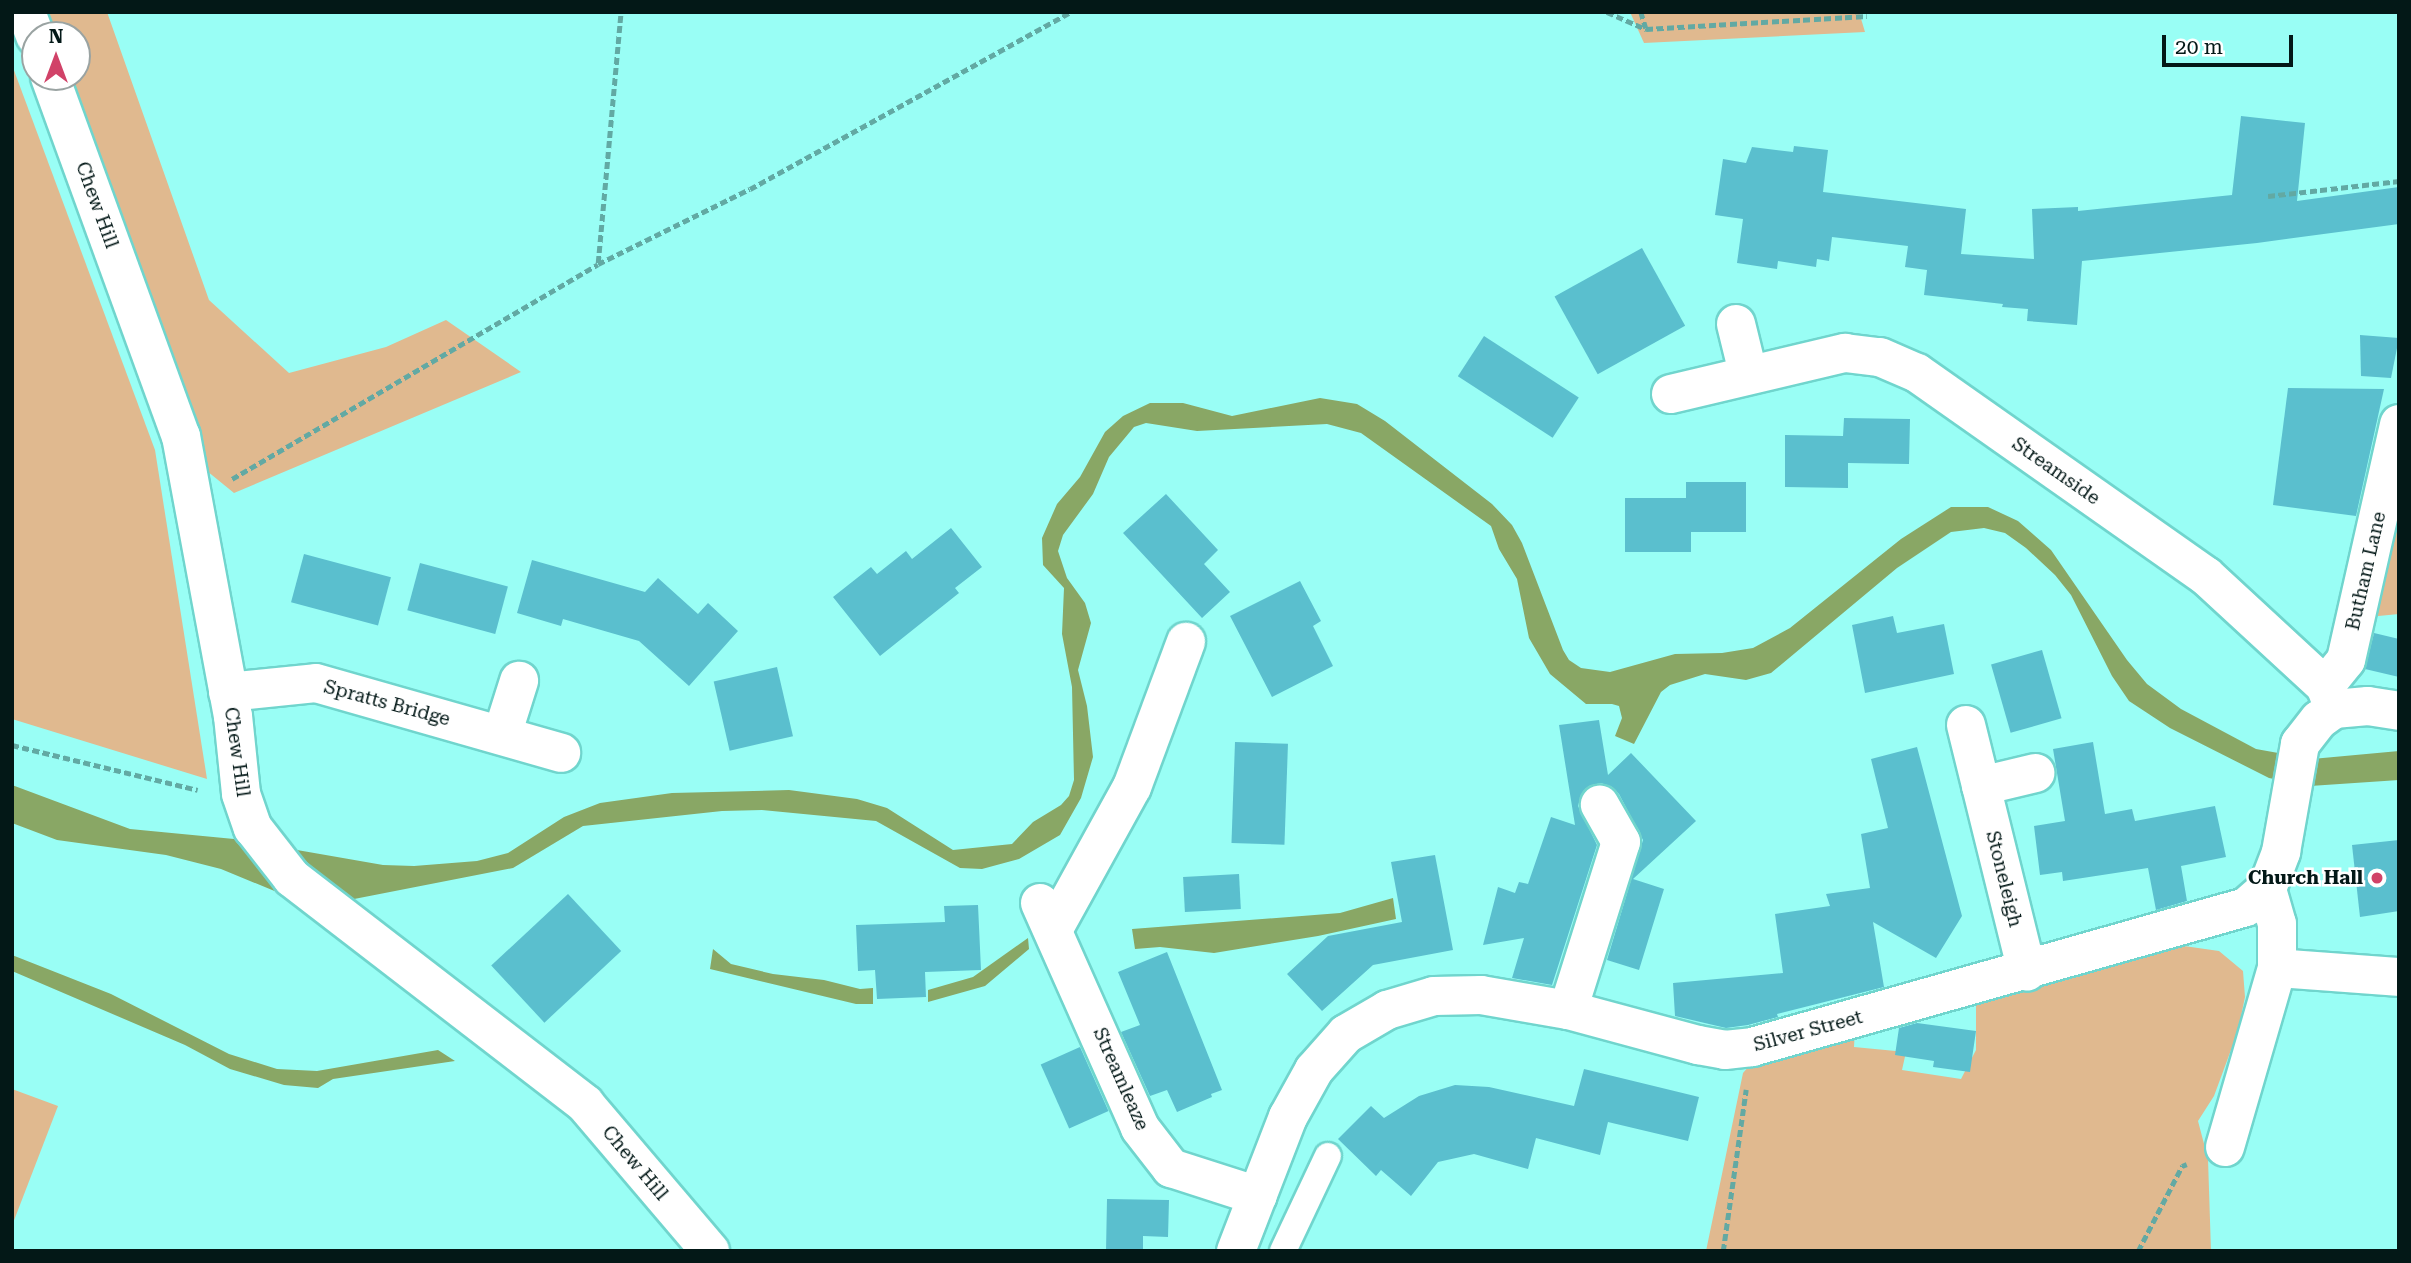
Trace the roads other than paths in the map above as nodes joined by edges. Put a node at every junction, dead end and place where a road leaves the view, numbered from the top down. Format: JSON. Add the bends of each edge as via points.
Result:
{"nodes":[{"id":1,"x":55,"y":91,"type":"edge"},
{"id":2,"x":1736,"y":324,"type":"dead end"},
{"id":3,"x":1748,"y":373,"type":"junction"},
{"id":4,"x":1671,"y":394,"type":"dead end"},
{"id":5,"x":2399,"y":424,"type":"edge"},
{"id":6,"x":1186,"y":642,"type":"dead end"},
{"id":7,"x":519,"y":681,"type":"dead end"},
{"id":8,"x":228,"y":692,"type":"junction"},
{"id":9,"x":2329,"y":697,"type":"junction"},
{"id":10,"x":2399,"y":711,"type":"edge"},
{"id":11,"x":1966,"y":725,"type":"dead end"},
{"id":12,"x":502,"y":735,"type":"junction"},
{"id":13,"x":561,"y":753,"type":"dead end"},
{"id":14,"x":2035,"y":773,"type":"dead end"},
{"id":15,"x":1981,"y":786,"type":"junction"},
{"id":16,"x":1600,"y":805,"type":"dead end"},
{"id":17,"x":2267,"y":889,"type":"junction"},
{"id":18,"x":2277,"y":968,"type":"junction"},
{"id":19,"x":2027,"y":972,"type":"junction"},
{"id":20,"x":2399,"y":977,"type":"edge"},
{"id":21,"x":1568,"y":1010,"type":"junction"},
{"id":22,"x":2225,"y":1147,"type":"road end"},
{"id":23,"x":1328,"y":1156,"type":"dead end"},
{"id":24,"x":1258,"y":1196,"type":"junction"},
{"id":25,"x":710,"y":1251,"type":"edge"},
{"id":26,"x":1237,"y":1251,"type":"edge"},
{"id":27,"x":1283,"y":1251,"type":"edge"}],
"edges":[{"from":1,"to":8,"type":"street","name":"Chew Hill","via":[[181,436]]},
{"from":2,"to":3,"type":"street"},
{"from":3,"to":4,"type":"street","name":"Streamside"},
{"from":3,"to":9,"type":"street","name":"Streamside","via":[[1845,353],[1880,357],[1917,373],[2206,576]]},
{"from":5,"to":9,"type":"street","name":"Butham Lane","via":[[2346,660]]},
{"from":6,"to":24,"type":"street","name":"Streamleaze","via":[[1132,787],[1046,917],[1140,1128],[1171,1168]]},
{"from":7,"to":12,"type":"street"},
{"from":8,"to":12,"type":"street","name":"Spratts Bridge","via":[[316,683]]},
{"from":8,"to":25,"type":"street","name":"Chew Hill","via":[[240,783],[253,828],[292,878],[585,1104]]},
{"from":9,"to":10,"type":"street"},
{"from":9,"to":17,"type":"street","via":[[2319,720],[2300,744],[2281,852]]},
{"from":11,"to":15,"type":"street","name":"Stoneleigh"},
{"from":12,"to":13,"type":"street","name":"Spratts Bridge"},
{"from":14,"to":15,"type":"street"},
{"from":15,"to":19,"type":"street","name":"Stoneleigh"},
{"from":16,"to":21,"type":"street","via":[[1621,842]]},
{"from":17,"to":18,"type":"street","via":[[2277,924]]},
{"from":17,"to":19,"type":"street","name":"Silver Street","via":[[2246,907]]},
{"from":18,"to":20,"type":"street"},
{"from":18,"to":22,"type":"street"},
{"from":19,"to":21,"type":"street","name":"Silver Street","via":[[1752,1047],[1725,1050]]},
{"from":21,"to":24,"type":"street","name":"Silver Street","via":[[1481,995],[1434,996],[1387,1010],[1346,1034],[1314,1070],[1288,1117]]},
{"from":23,"to":27,"type":"lane"},
{"from":24,"to":26,"type":"street","name":"Silver Street"}]}
